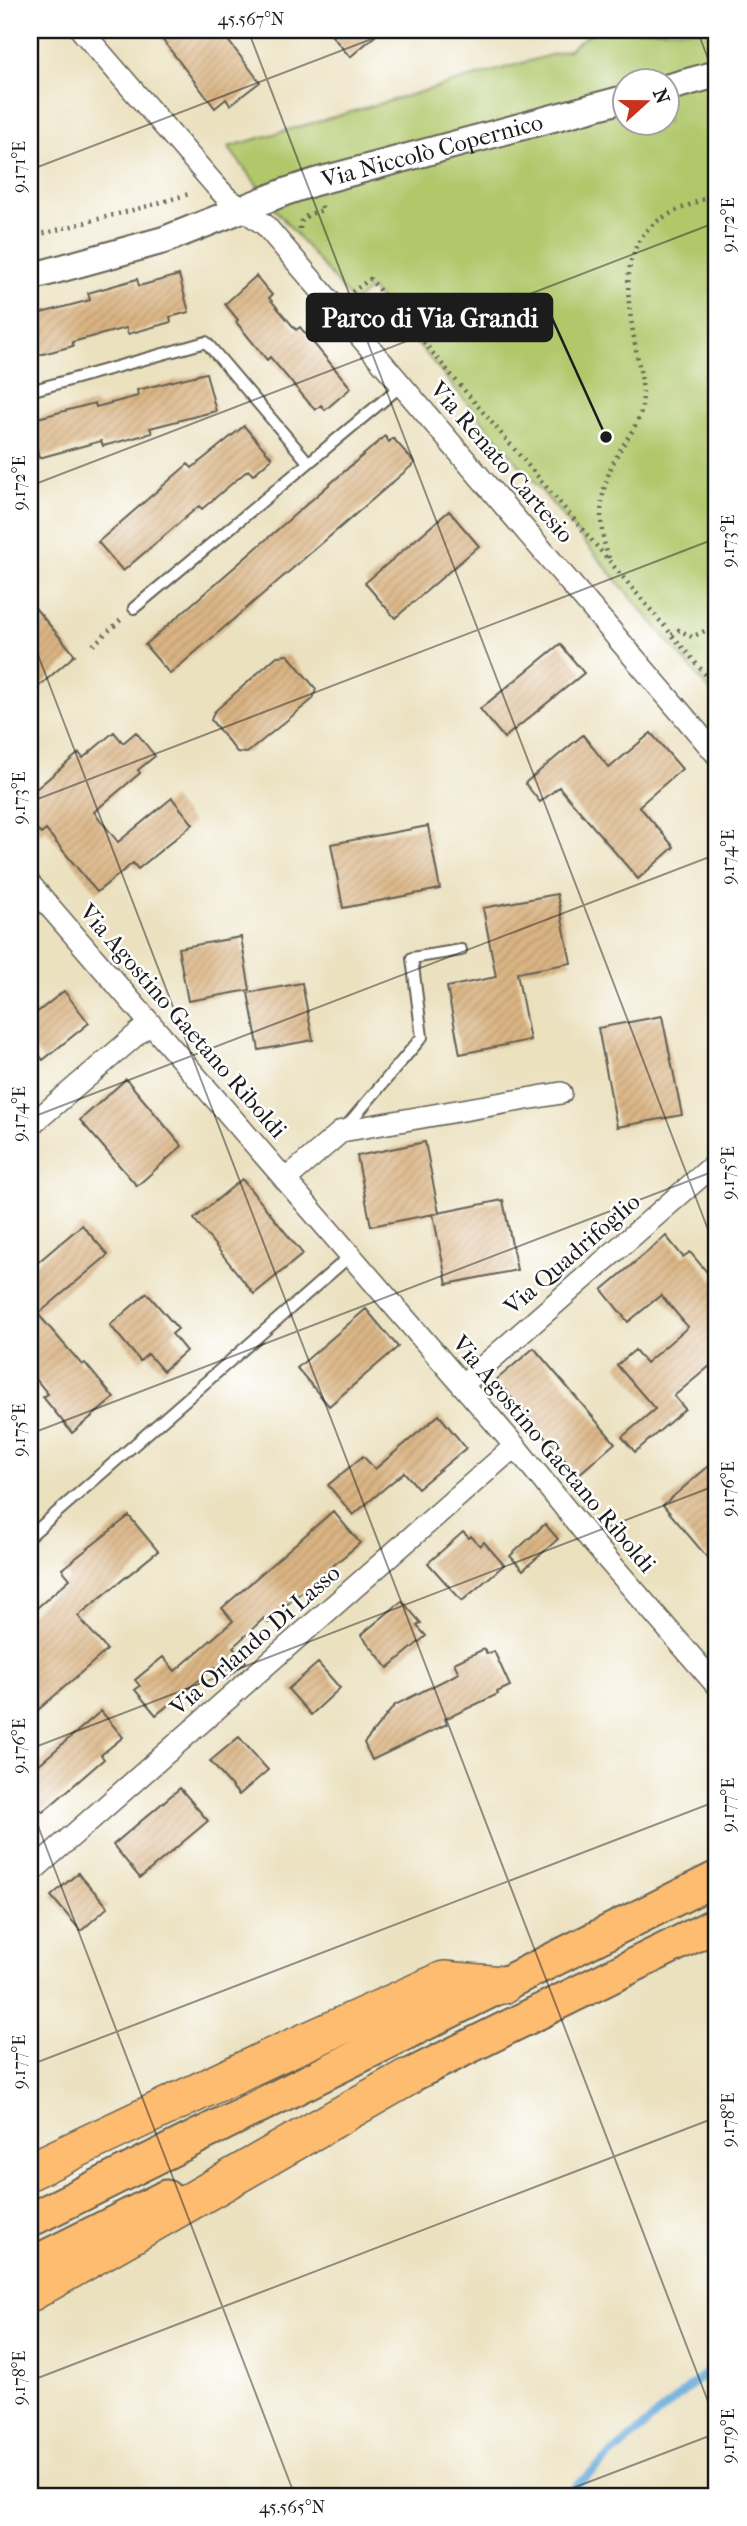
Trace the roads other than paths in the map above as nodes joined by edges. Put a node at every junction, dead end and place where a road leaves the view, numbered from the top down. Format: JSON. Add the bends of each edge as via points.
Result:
{"nodes":[{"id":1,"x":81,"y":30,"type":"edge"},
{"id":2,"x":717,"y":75,"type":"edge"},
{"id":3,"x":680,"y":85,"type":"edge"},
{"id":4,"x":717,"y":93,"type":"edge"},
{"id":5,"x":610,"y":103,"type":"edge"},
{"id":6,"x":680,"y":103,"type":"edge"},
{"id":7,"x":610,"y":122,"type":"edge"},
{"id":8,"x":242,"y":209,"type":"junction"},
{"id":9,"x":30,"y":260,"type":"edge"},
{"id":10,"x":30,"y":277,"type":"edge"},
{"id":11,"x":402,"y":385,"type":"junction"},
{"id":12,"x":30,"y":391,"type":"edge"},
{"id":13,"x":308,"y":462,"type":"junction"},
{"id":14,"x":134,"y":608,"type":"road end"},
{"id":15,"x":717,"y":755,"type":"edge"},
{"id":16,"x":30,"y":884,"type":"edge"},
{"id":17,"x":461,"y":950,"type":"dead end"},
{"id":18,"x":150,"y":1023,"type":"junction"},
{"id":19,"x":561,"y":1093,"type":"dead end"},
{"id":20,"x":30,"y":1126,"type":"edge"},
{"id":21,"x":342,"y":1131,"type":"junction"},
{"id":22,"x":717,"y":1162,"type":"edge"},
{"id":23,"x":285,"y":1180,"type":"junction"},
{"id":24,"x":350,"y":1256,"type":"junction"},
{"id":25,"x":462,"y":1385,"type":"junction"},
{"id":26,"x":514,"y":1446,"type":"junction"},
{"id":27,"x":30,"y":1536,"type":"edge"},
{"id":28,"x":717,"y":1686,"type":"edge"},
{"id":29,"x":30,"y":1873,"type":"edge"},
{"id":30,"x":717,"y":1878,"type":"edge"},
{"id":31,"x":717,"y":1924,"type":"edge"},
{"id":32,"x":503,"y":1985,"type":"junction"},
{"id":33,"x":406,"y":2078,"type":"junction"},
{"id":34,"x":75,"y":2148,"type":"junction"},
{"id":35,"x":30,"y":2161,"type":"edge"},
{"id":36,"x":30,"y":2171,"type":"edge"},
{"id":37,"x":30,"y":2220,"type":"edge"},
{"id":38,"x":30,"y":2265,"type":"edge"},
{"id":39,"x":30,"y":2293,"type":"edge"}],
"edges":[{"from":1,"to":8,"type":"street","name":"Via Renato Cartesio","via":[[215,185]]},
{"from":2,"to":3,"type":"street"},
{"from":4,"to":6,"type":"street"},
{"from":5,"to":8,"type":"street","name":"Via Niccolò Copernico","via":[[315,182]]},
{"from":7,"to":8,"type":"street","name":"Via Niccolò Copernico","via":[[320,199]]},
{"from":8,"to":9,"type":"street","name":"Via Niccolò Copernico"},
{"from":8,"to":10,"type":"street","name":"Via Niccolò Copernico","via":[[164,240]]},
{"from":8,"to":11,"type":"street","name":"Via Renato Cartesio","via":[[265,225]]},
{"from":11,"to":13,"type":"lane"},
{"from":11,"to":15,"type":"street","name":"Via Renato Cartesio"},
{"from":12,"to":13,"type":"lane","via":[[205,342]]},
{"from":13,"to":14,"type":"lane"},
{"from":16,"to":18,"type":"street","name":"Via Agostino Gaetano Riboldi"},
{"from":17,"to":21,"type":"lane","via":[[412,958],[422,1037]]},
{"from":18,"to":20,"type":"street"},
{"from":18,"to":23,"type":"street","name":"Via Agostino Gaetano Riboldi"},
{"from":19,"to":21,"type":"street"},
{"from":21,"to":23,"type":"street"},
{"from":22,"to":25,"type":"street","name":"Via Quadrifoglio"},
{"from":23,"to":24,"type":"street","name":"Via Agostino Gaetano Riboldi"},
{"from":24,"to":25,"type":"street","name":"Via Agostino Gaetano Riboldi"},
{"from":24,"to":27,"type":"lane"},
{"from":25,"to":26,"type":"street","name":"Via Agostino Gaetano Riboldi"},
{"from":26,"to":28,"type":"street","name":"Via Agostino Gaetano Riboldi"},
{"from":26,"to":29,"type":"street","name":"Via Orlando Di Lasso"},
{"from":30,"to":32,"type":"highway"},
{"from":31,"to":33,"type":"highway"},
{"from":32,"to":34,"type":"highway","via":[[444,1980]]},
{"from":32,"to":37,"type":"highway"},
{"from":33,"to":38,"type":"highway"},
{"from":33,"to":39,"type":"highway"},
{"from":34,"to":35,"type":"highway"},
{"from":34,"to":36,"type":"highway"}]}
